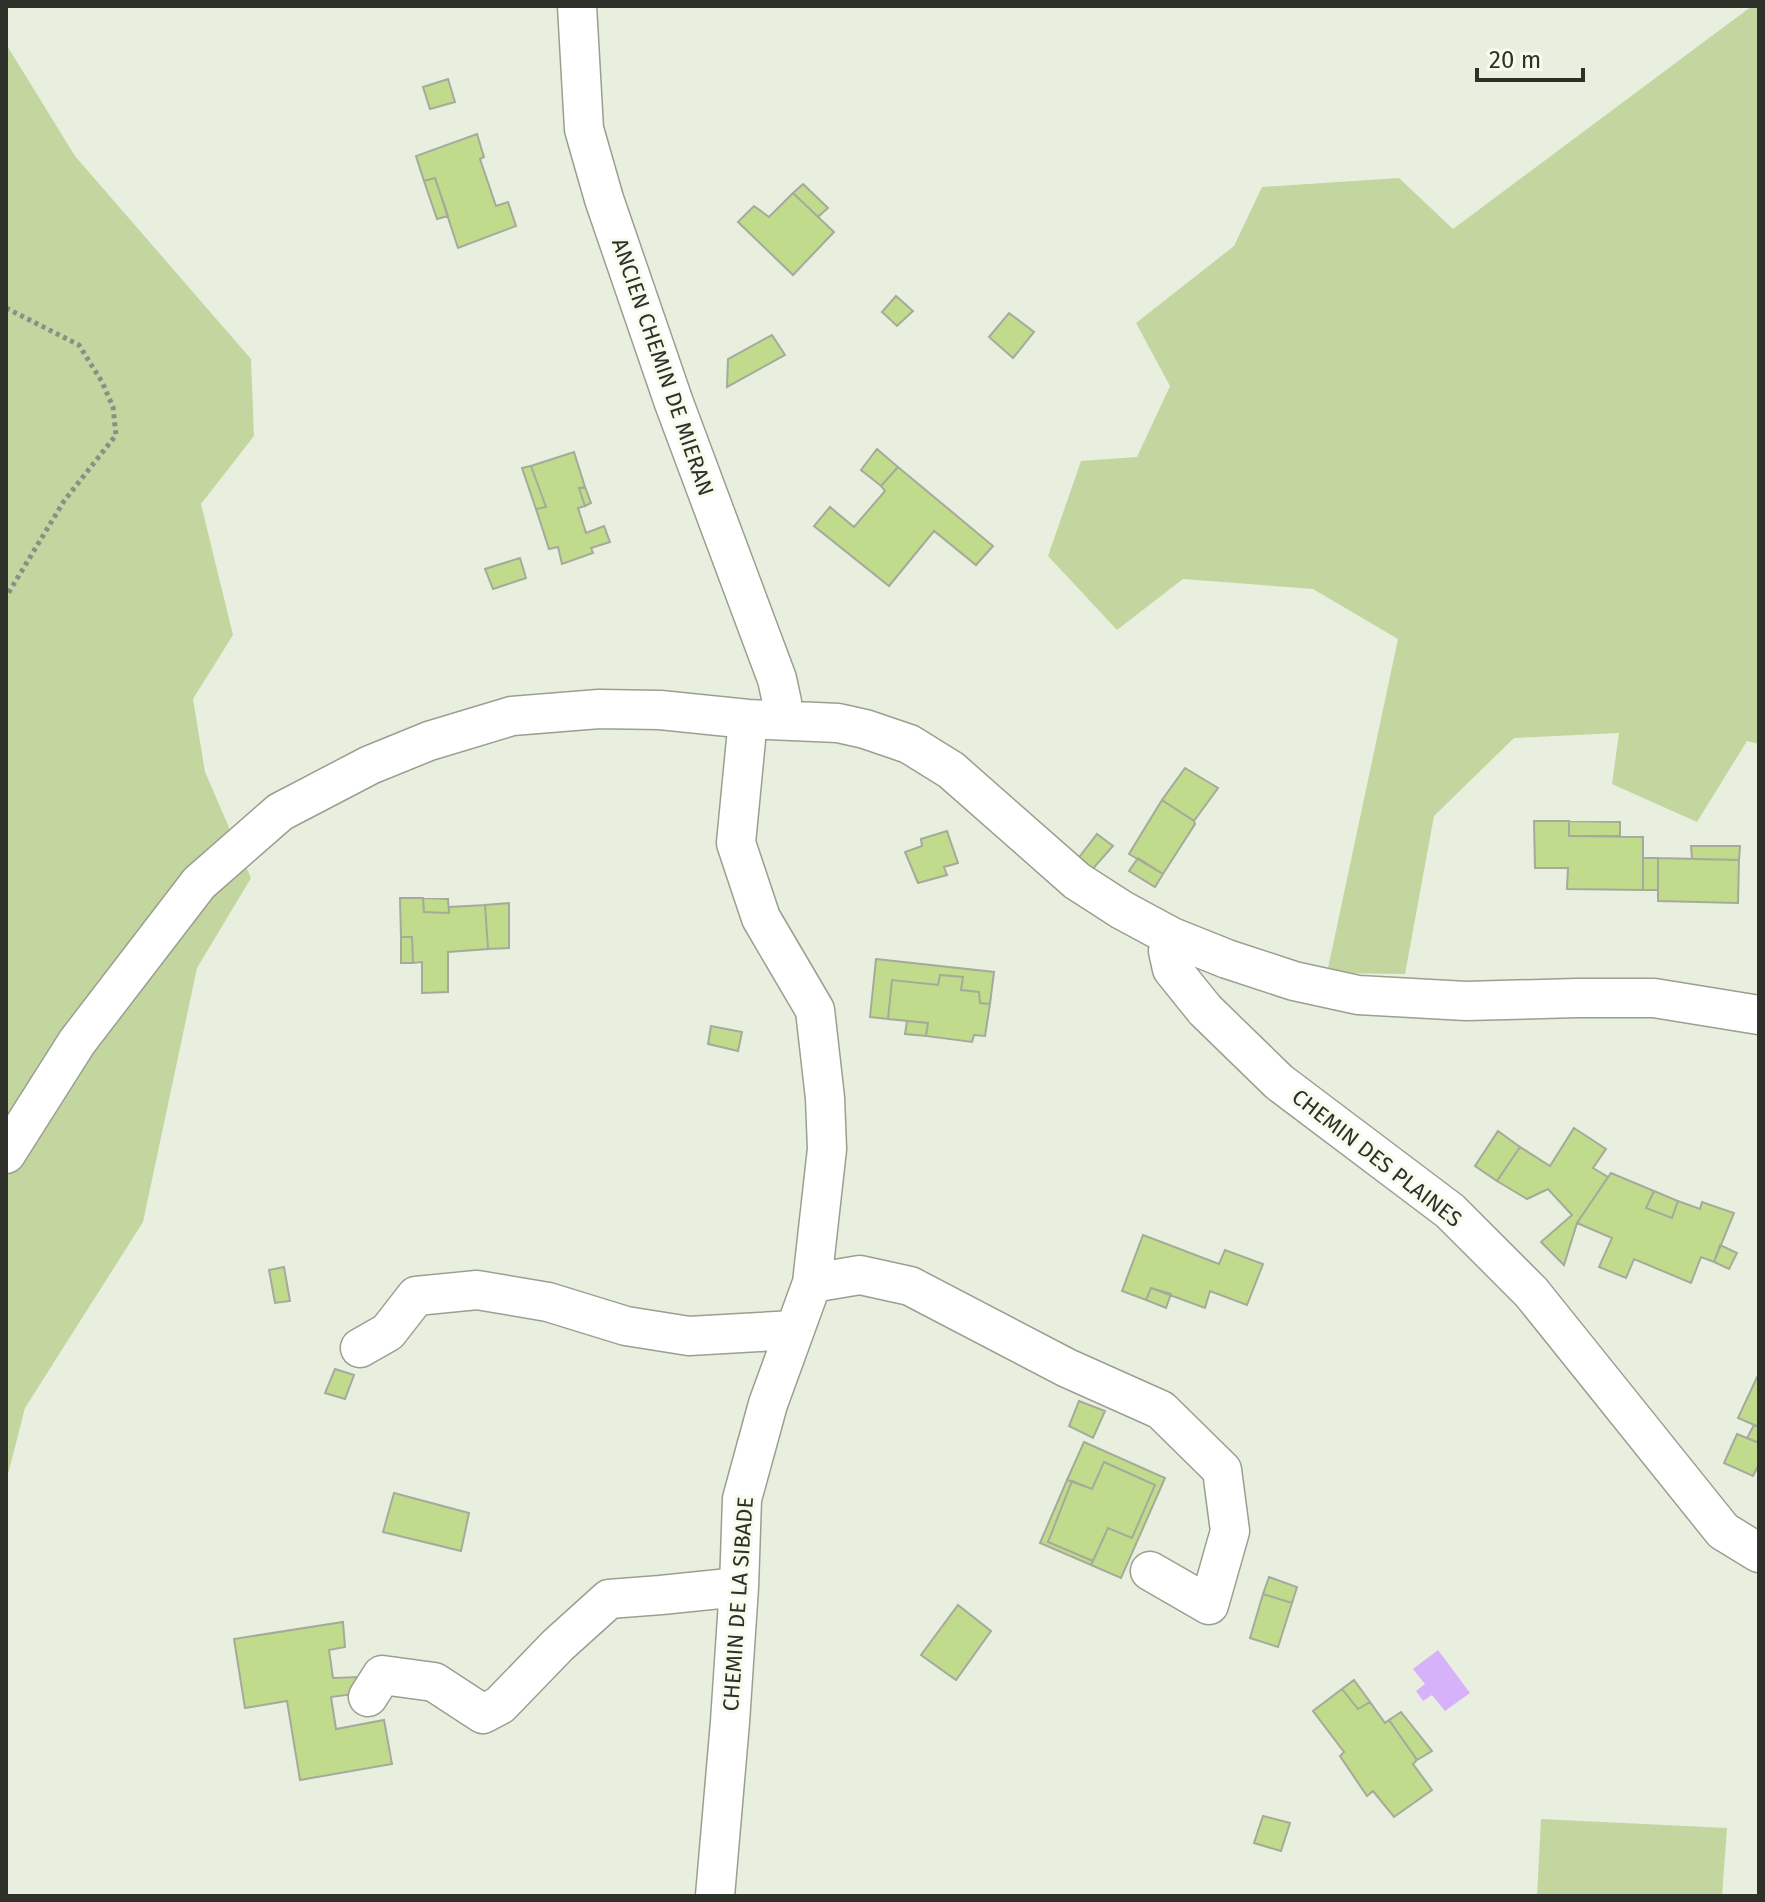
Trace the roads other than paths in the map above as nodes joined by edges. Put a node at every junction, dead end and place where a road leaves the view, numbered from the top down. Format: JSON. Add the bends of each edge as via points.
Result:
{"nodes":[{"id":1,"x":577,"y":6,"type":"edge"},
{"id":2,"x":765,"y":720,"type":"junction"},
{"id":3,"x":1172,"y":937,"type":"junction"},
{"id":4,"x":1759,"y":1015,"type":"edge"},
{"id":5,"x":6,"y":1154,"type":"edge"},
{"id":6,"x":812,"y":1283,"type":"junction"},
{"id":7,"x":794,"y":1330,"type":"junction"},
{"id":8,"x":360,"y":1348,"type":"dead end"},
{"id":9,"x":1759,"y":1553,"type":"edge"},
{"id":10,"x":1150,"y":1571,"type":"dead end"},
{"id":11,"x":739,"y":1587,"type":"junction"},
{"id":12,"x":368,"y":1697,"type":"dead end"},
{"id":13,"x":715,"y":1896,"type":"edge"}],
"edges":[{"from":1,"to":2,"type":"street","name":"ANCIEN CHEMIN DE MIERAN","via":[[584,129],[674,403],[777,679],[782,702]]},
{"from":2,"to":3,"type":"street","via":[[838,723],[909,744],[951,770],[1077,881]]},
{"from":2,"to":5,"type":"street","via":[[599,709],[512,716],[370,765],[280,812],[199,883],[77,1042]]},
{"from":2,"to":6,"type":"street","name":"CHEMIN DE LA SIBADE","via":[[736,843],[761,918],[815,1010],[827,1149]]},
{"from":3,"to":4,"type":"street","via":[[1294,981],[1358,995],[1466,1001],[1654,998]]},
{"from":3,"to":9,"type":"street","name":"CHEMIN DES PLAINES","via":[[1172,969],[1205,1010],[1279,1082],[1450,1211],[1531,1292],[1723,1531]]},
{"from":6,"to":7,"type":"street","name":"CHEMIN DE LA SIBADE"},
{"from":6,"to":10,"type":"street","via":[[860,1275],[910,1286],[1161,1410],[1222,1470],[1230,1531],[1209,1605]]},
{"from":7,"to":8,"type":"street","via":[[689,1336],[477,1290],[416,1296],[388,1332]]},
{"from":7,"to":11,"type":"street","name":"CHEMIN DE LA SIBADE","via":[[742,1499]]},
{"from":11,"to":12,"type":"street","via":[[609,1599],[500,1705],[483,1714],[434,1682],[382,1675]]},
{"from":11,"to":13,"type":"street","name":"CHEMIN DE LA SIBADE"}]}
